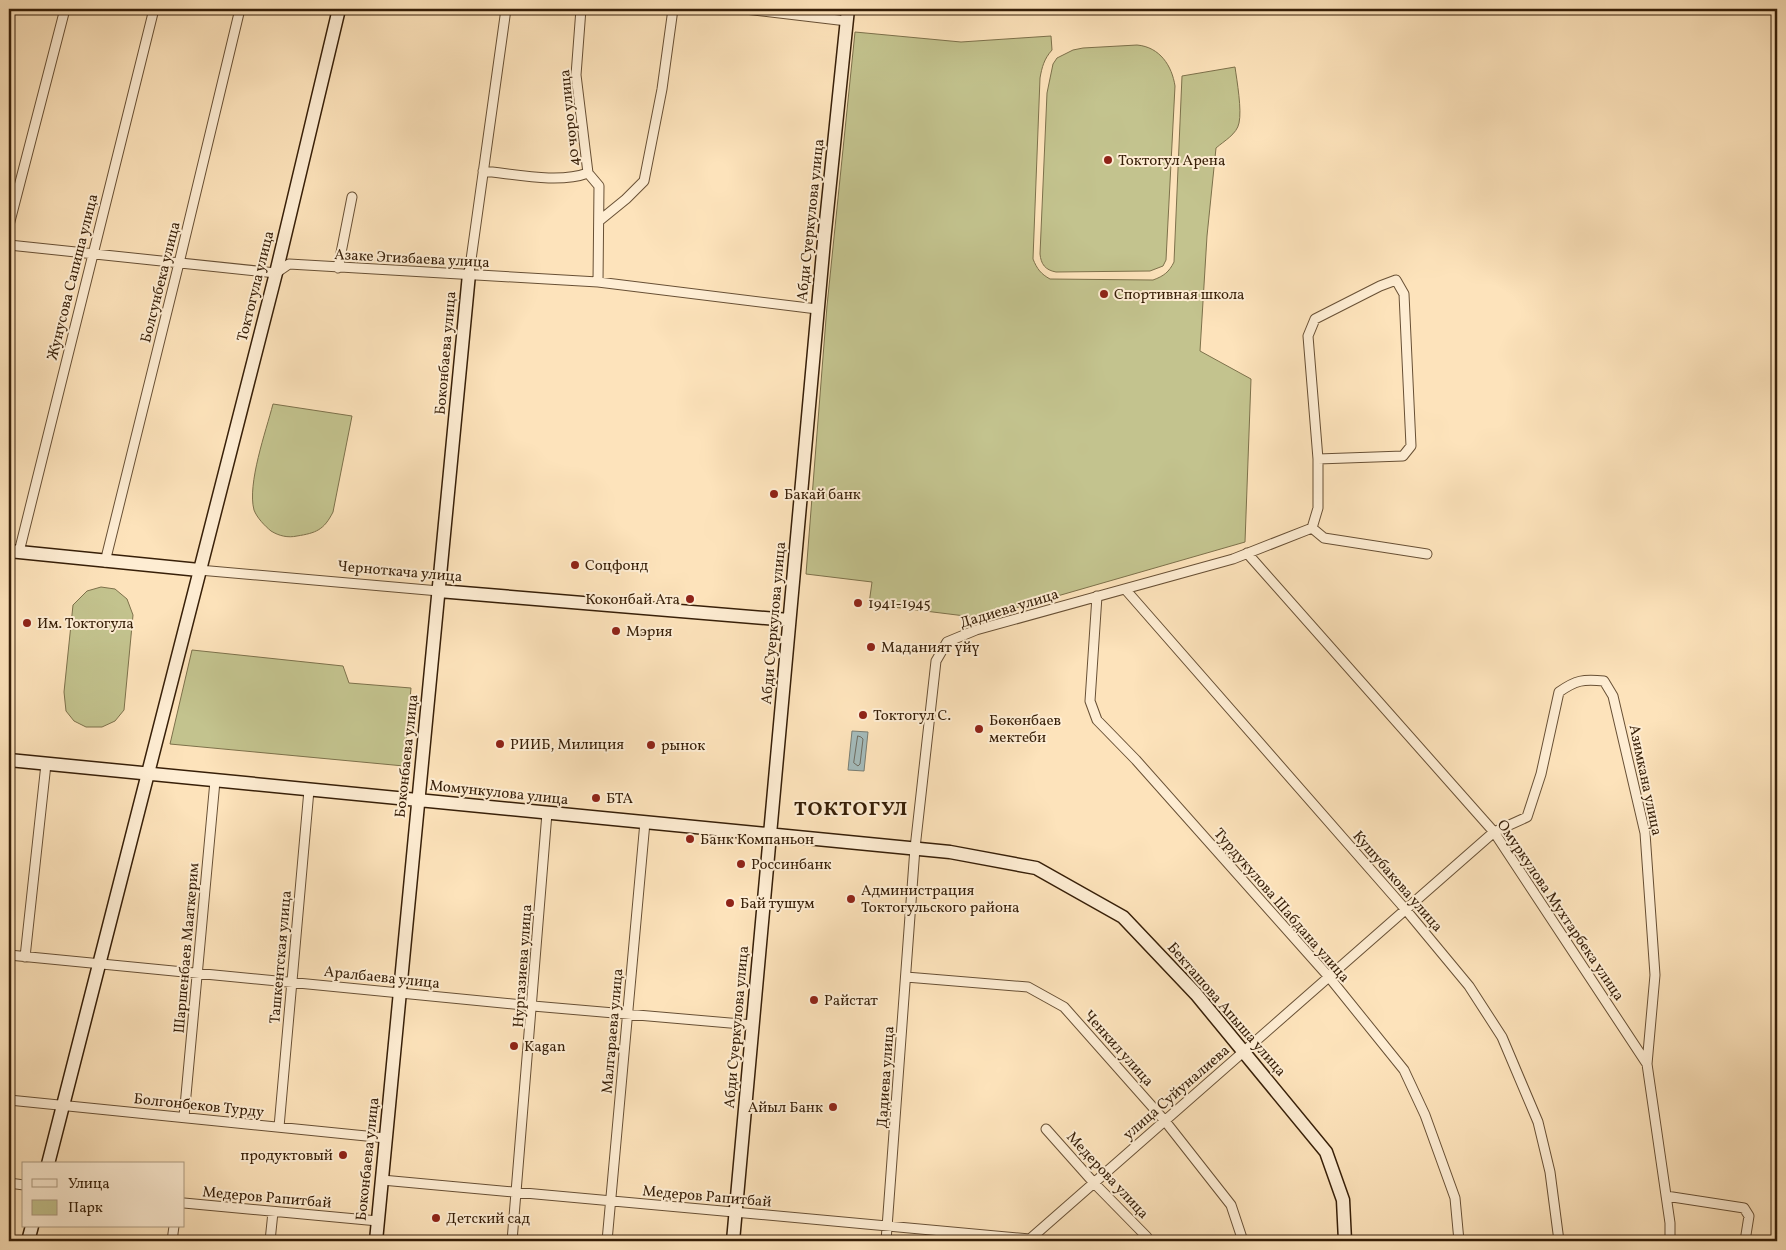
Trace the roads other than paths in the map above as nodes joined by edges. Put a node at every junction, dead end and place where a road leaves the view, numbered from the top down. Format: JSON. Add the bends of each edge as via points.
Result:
{"nodes":[{"id":1,"x":65,"y":9,"type":"edge"},
{"id":2,"x":154,"y":9,"type":"edge"},
{"id":3,"x":240,"y":9,"type":"edge"},
{"id":4,"x":338,"y":9,"type":"edge"},
{"id":5,"x":506,"y":9,"type":"edge"},
{"id":6,"x":581,"y":9,"type":"edge"},
{"id":7,"x":673,"y":9,"type":"edge"},
{"id":8,"x":745,"y":9,"type":"edge"},
{"id":9,"x":847,"y":15,"type":"edge"},
{"id":10,"x":483,"y":171,"type":"junction"},
{"id":11,"x":588,"y":173,"type":"junction"},
{"id":12,"x":352,"y":197,"type":"dead end"},
{"id":13,"x":598,"y":221,"type":"junction"},
{"id":14,"x":9,"y":225,"type":"edge"},
{"id":15,"x":9,"y":246,"type":"edge"},
{"id":16,"x":92,"y":254,"type":"junction"},
{"id":17,"x":179,"y":263,"type":"junction"},
{"id":18,"x":338,"y":268,"type":"junction"},
{"id":19,"x":276,"y":273,"type":"junction"},
{"id":20,"x":469,"y":274,"type":"junction"},
{"id":21,"x":598,"y":282,"type":"junction"},
{"id":22,"x":817,"y":309,"type":"junction"},
{"id":23,"x":1318,"y":459,"type":"junction"},
{"id":24,"x":1312,"y":528,"type":"junction"},
{"id":25,"x":14,"y":551,"type":"edge"},
{"id":26,"x":1247,"y":553,"type":"junction"},
{"id":27,"x":1427,"y":554,"type":"dead end"},
{"id":28,"x":105,"y":562,"type":"junction"},
{"id":29,"x":199,"y":570,"type":"junction"},
{"id":30,"x":1125,"y":589,"type":"junction"},
{"id":31,"x":439,"y":591,"type":"junction"},
{"id":32,"x":1097,"y":596,"type":"junction"},
{"id":33,"x":789,"y":620,"type":"junction"},
{"id":34,"x":9,"y":760,"type":"edge"},
{"id":35,"x":46,"y":764,"type":"junction"},
{"id":36,"x":148,"y":774,"type":"junction"},
{"id":37,"x":215,"y":781,"type":"junction"},
{"id":38,"x":309,"y":790,"type":"junction"},
{"id":39,"x":418,"y":800,"type":"junction"},
{"id":40,"x":547,"y":813,"type":"junction"},
{"id":41,"x":1527,"y":816,"type":"joint"},
{"id":42,"x":645,"y":822,"type":"junction"},
{"id":43,"x":1494,"y":832,"type":"junction"},
{"id":44,"x":770,"y":834,"type":"junction"},
{"id":45,"x":915,"y":848,"type":"junction"},
{"id":46,"x":950,"y":852,"type":"joint"},
{"id":47,"x":1406,"y":910,"type":"junction"},
{"id":48,"x":9,"y":955,"type":"edge"},
{"id":49,"x":25,"y":957,"type":"junction"},
{"id":50,"x":99,"y":964,"type":"junction"},
{"id":51,"x":197,"y":973,"type":"junction"},
{"id":52,"x":906,"y":977,"type":"junction"},
{"id":53,"x":1329,"y":978,"type":"junction"},
{"id":54,"x":291,"y":982,"type":"junction"},
{"id":55,"x":400,"y":993,"type":"junction"},
{"id":56,"x":532,"y":1006,"type":"junction"},
{"id":57,"x":627,"y":1014,"type":"junction"},
{"id":58,"x":752,"y":1025,"type":"junction"},
{"id":59,"x":1244,"y":1052,"type":"junction"},
{"id":60,"x":1647,"y":1064,"type":"junction"},
{"id":61,"x":9,"y":1100,"type":"edge"},
{"id":62,"x":63,"y":1105,"type":"junction"},
{"id":63,"x":184,"y":1117,"type":"junction"},
{"id":64,"x":1165,"y":1121,"type":"junction"},
{"id":65,"x":279,"y":1127,"type":"junction"},
{"id":66,"x":1046,"y":1129,"type":"dead end"},
{"id":67,"x":386,"y":1138,"type":"junction"},
{"id":68,"x":49,"y":1162,"type":"edge"},
{"id":69,"x":382,"y":1180,"type":"junction"},
{"id":70,"x":1094,"y":1183,"type":"junction"},
{"id":71,"x":9,"y":1184,"type":"edge"},
{"id":72,"x":22,"y":1185,"type":"edge"},
{"id":73,"x":517,"y":1192,"type":"junction"},
{"id":74,"x":1666,"y":1196,"type":"junction"},
{"id":75,"x":611,"y":1201,"type":"junction"},
{"id":76,"x":185,"y":1203,"type":"edge"},
{"id":77,"x":273,"y":1212,"type":"junction"},
{"id":78,"x":735,"y":1212,"type":"junction"},
{"id":79,"x":378,"y":1221,"type":"junction"},
{"id":80,"x":888,"y":1226,"type":"junction"},
{"id":81,"x":31,"y":1228,"type":"edge"},
{"id":82,"x":174,"y":1228,"type":"edge"},
{"id":83,"x":1030,"y":1240,"type":"edge"},
{"id":84,"x":28,"y":1241,"type":"edge"},
{"id":85,"x":172,"y":1241,"type":"edge"},
{"id":86,"x":270,"y":1241,"type":"edge"},
{"id":87,"x":376,"y":1241,"type":"edge"},
{"id":88,"x":512,"y":1241,"type":"edge"},
{"id":89,"x":607,"y":1241,"type":"edge"},
{"id":90,"x":733,"y":1241,"type":"edge"},
{"id":91,"x":886,"y":1241,"type":"edge"},
{"id":92,"x":1148,"y":1241,"type":"edge"},
{"id":93,"x":1243,"y":1241,"type":"edge"},
{"id":94,"x":1345,"y":1241,"type":"edge"},
{"id":95,"x":1459,"y":1241,"type":"edge"},
{"id":96,"x":1559,"y":1241,"type":"edge"},
{"id":97,"x":1670,"y":1241,"type":"edge"},
{"id":98,"x":1745,"y":1241,"type":"edge"}],
"edges":[{"from":1,"to":14,"type":"street"},
{"from":2,"to":16,"type":"street","name":"Жунусова Сапиша улица"},
{"from":3,"to":17,"type":"street","name":"Болсунбека улица"},
{"from":4,"to":19,"type":"street","name":"Токтогула улица"},
{"from":5,"to":10,"type":"street"},
{"from":6,"to":11,"type":"street","name":"40 чоро улица","via":[[576,75]]},
{"from":7,"to":13,"type":"street","via":[[644,181]]},
{"from":8,"to":9,"type":"street"},
{"from":9,"to":22,"type":"street","name":"Абди Суеркулова улица"},
{"from":10,"to":11,"type":"street","via":[[552,178]]},
{"from":10,"to":20,"type":"street"},
{"from":11,"to":13,"type":"street","name":"40 чоро улица","via":[[599,186]]},
{"from":12,"to":18,"type":"street"},
{"from":13,"to":21,"type":"street","name":"40 чоро улица"},
{"from":15,"to":16,"type":"street","name":"Азаке Эгизбаева улица"},
{"from":16,"to":17,"type":"street","name":"Азаке Эгизбаева улица"},
{"from":16,"to":25,"type":"street","name":"Жунусова Сапиша улица"},
{"from":17,"to":19,"type":"street","name":"Азаке Эгизбаева улица"},
{"from":17,"to":28,"type":"street","name":"Болсунбека улица"},
{"from":18,"to":19,"type":"street","name":"Азаке Эгизбаева улица","via":[[289,264]]},
{"from":18,"to":20,"type":"street","name":"Азаке Эгизбаева улица"},
{"from":19,"to":29,"type":"street","name":"Токтогула улица"},
{"from":20,"to":21,"type":"street","name":"Азаке Эгизбаева улица"},
{"from":20,"to":31,"type":"street","name":"Боконбаева улица"},
{"from":21,"to":22,"type":"street","name":"Азаке Эгизбаева улица"},
{"from":22,"to":33,"type":"street","name":"Абди Суеркулова улица"},
{"from":23,"to":23,"type":"street","via":[[1403,456],[1411,446],[1404,294],[1396,280],[1315,319],[1308,336]]},
{"from":23,"to":24,"type":"street","via":[[1318,508]]},
{"from":24,"to":26,"type":"street","name":"Дадиева улица"},
{"from":24,"to":27,"type":"street","via":[[1324,538]]},
{"from":25,"to":28,"type":"street","name":"Черноткача улица"},
{"from":26,"to":30,"type":"street","name":"Дадиева улица"},
{"from":26,"to":43,"type":"street","name":"Омуркулова Мухтарбека улица"},
{"from":28,"to":29,"type":"street","name":"Черноткача улица"},
{"from":29,"to":31,"type":"street","name":"Черноткача улица"},
{"from":29,"to":36,"type":"street","name":"Токтогула улица"},
{"from":30,"to":32,"type":"street","name":"Дадиева улица"},
{"from":30,"to":47,"type":"street","name":"Кушубакова улица"},
{"from":31,"to":33,"type":"street","name":"Черноткача улица"},
{"from":31,"to":39,"type":"street","name":"Боконбаева улица"},
{"from":32,"to":45,"type":"street","name":"Дадиева улица","via":[[976,630],[947,642],[936,660]]},
{"from":32,"to":53,"type":"street","name":"Турдукулова Шабдана улица","via":[[1090,701],[1097,720]]},
{"from":33,"to":44,"type":"street","name":"Абди Суеркулова улица"},
{"from":34,"to":35,"type":"street","name":"Момункулова улица"},
{"from":35,"to":36,"type":"street","name":"Момункулова улица"},
{"from":35,"to":49,"type":"street"},
{"from":36,"to":37,"type":"street","name":"Момункулова улица"},
{"from":36,"to":50,"type":"street","name":"Токтогула улица"},
{"from":37,"to":38,"type":"street","name":"Момункулова улица"},
{"from":37,"to":51,"type":"street","name":"Шаршенбаев Мааткерим"},
{"from":38,"to":39,"type":"street","name":"Момункулова улица"},
{"from":38,"to":54,"type":"street","name":"Ташкентская улица"},
{"from":39,"to":40,"type":"street","name":"Момункулова улица"},
{"from":39,"to":55,"type":"street","name":"Боконбаева улица"},
{"from":40,"to":42,"type":"street","name":"Момункулова улица"},
{"from":40,"to":56,"type":"street","name":"Нургазиева улица"},
{"from":41,"to":43,"type":"street","name":"улица Суйуналиева"},
{"from":41,"to":60,"type":"street","name":"Азимкана улица","via":[[1559,692],[1585,679],[1604,681],[1613,696],[1645,833],[1655,975]]},
{"from":42,"to":44,"type":"street","name":"Момункулова улица"},
{"from":42,"to":57,"type":"street","name":"Малгараева улица"},
{"from":43,"to":47,"type":"street","name":"улица Суйуналиева"},
{"from":43,"to":60,"type":"street","name":"Омуркулова Мухтарбека улица"},
{"from":44,"to":45,"type":"street","name":"Момункулова улица"},
{"from":44,"to":58,"type":"street","name":"Абди Суеркулова улица"},
{"from":45,"to":46,"type":"street","name":"Момункулова улица"},
{"from":45,"to":52,"type":"street","name":"Дадиева улица"},
{"from":46,"to":59,"type":"street","name":"Бекташова Апыша улица","via":[[1036,868],[1123,917],[1196,994]]},
{"from":47,"to":53,"type":"street","name":"улица Суйуналиева"},
{"from":47,"to":96,"type":"street","name":"Кушубакова улица","via":[[1468,986],[1502,1037],[1538,1122],[1550,1172]]},
{"from":48,"to":49,"type":"street","name":"Аралбаева улица"},
{"from":49,"to":50,"type":"street","name":"Аралбаева улица"},
{"from":50,"to":51,"type":"street","name":"Аралбаева улица"},
{"from":50,"to":62,"type":"street","name":"Токтогула улица"},
{"from":51,"to":54,"type":"street","name":"Аралбаева улица"},
{"from":51,"to":63,"type":"street","name":"Шаршенбаев Мааткерим"},
{"from":52,"to":64,"type":"street","name":"Ченкил улица","via":[[1028,987],[1064,1007]]},
{"from":52,"to":80,"type":"street","name":"Дадиева улица"},
{"from":53,"to":59,"type":"street","name":"улица Суйуналиева"},
{"from":53,"to":95,"type":"street","name":"Турдукулова Шабдана улица","via":[[1404,1070],[1425,1115],[1455,1198]]},
{"from":54,"to":55,"type":"street","name":"Аралбаева улица"},
{"from":54,"to":65,"type":"street","name":"Ташкентская улица"},
{"from":55,"to":56,"type":"street","name":"Аралбаева улица"},
{"from":55,"to":67,"type":"street","name":"Боконбаева улица"},
{"from":56,"to":57,"type":"street","name":"Аралбаева улица"},
{"from":56,"to":73,"type":"street","name":"Нургазиева улица"},
{"from":57,"to":58,"type":"street","name":"Аралбаева улица"},
{"from":57,"to":75,"type":"street","name":"Малгараева улица"},
{"from":58,"to":78,"type":"street","name":"Абди Суеркулова улица"},
{"from":59,"to":64,"type":"street","name":"улица Суйуналиева"},
{"from":59,"to":94,"type":"street","name":"Бекташова Апыша улица","via":[[1326,1152],[1343,1200]]},
{"from":60,"to":74,"type":"street","name":"Омуркулова Мухтарбека улица"},
{"from":61,"to":62,"type":"street","name":"Болгонбеков Турду"},
{"from":62,"to":63,"type":"street","name":"Болгонбеков Турду"},
{"from":62,"to":68,"type":"street","name":"Токтогула улица"},
{"from":63,"to":65,"type":"street","name":"Болгонбеков Турду"},
{"from":64,"to":70,"type":"street","name":"улица Суйуналиева"},
{"from":64,"to":93,"type":"street","name":"Ченкил улица","via":[[1231,1205]]},
{"from":65,"to":67,"type":"street","name":"Болгонбеков Турду"},
{"from":66,"to":70,"type":"street","name":"Медерова улица"},
{"from":67,"to":69,"type":"street","name":"Боконбаева улица"},
{"from":69,"to":73,"type":"street","name":"Медеров Рапитбай"},
{"from":69,"to":79,"type":"street","name":"Боконбаева улица"},
{"from":70,"to":83,"type":"street","name":"улица Суйуналиева"},
{"from":70,"to":92,"type":"street","name":"Медерова улица"},
{"from":71,"to":72,"type":"street"},
{"from":73,"to":75,"type":"street","name":"Медеров Рапитбай"},
{"from":73,"to":88,"type":"street","name":"Нургазиева улица"},
{"from":74,"to":97,"type":"street","name":"Омуркулова Мухтарбека улица"},
{"from":74,"to":98,"type":"street","via":[[1744,1208],[1749,1216]]},
{"from":75,"to":78,"type":"street","name":"Медеров Рапитбай"},
{"from":75,"to":89,"type":"street","name":"Малгараева улица"},
{"from":76,"to":77,"type":"street","name":"Медеров Рапитбай"},
{"from":77,"to":79,"type":"street","name":"Медеров Рапитбай"},
{"from":77,"to":86,"type":"street"},
{"from":78,"to":80,"type":"street","name":"Медеров Рапитбай"},
{"from":78,"to":90,"type":"street","name":"Абди Суеркулова улица"},
{"from":79,"to":87,"type":"street","name":"Боконбаева улица"},
{"from":80,"to":83,"type":"street","name":"Медеров Рапитбай"},
{"from":80,"to":91,"type":"street","name":"Дадиева улица"},
{"from":81,"to":84,"type":"street"},
{"from":82,"to":85,"type":"street"}]}
